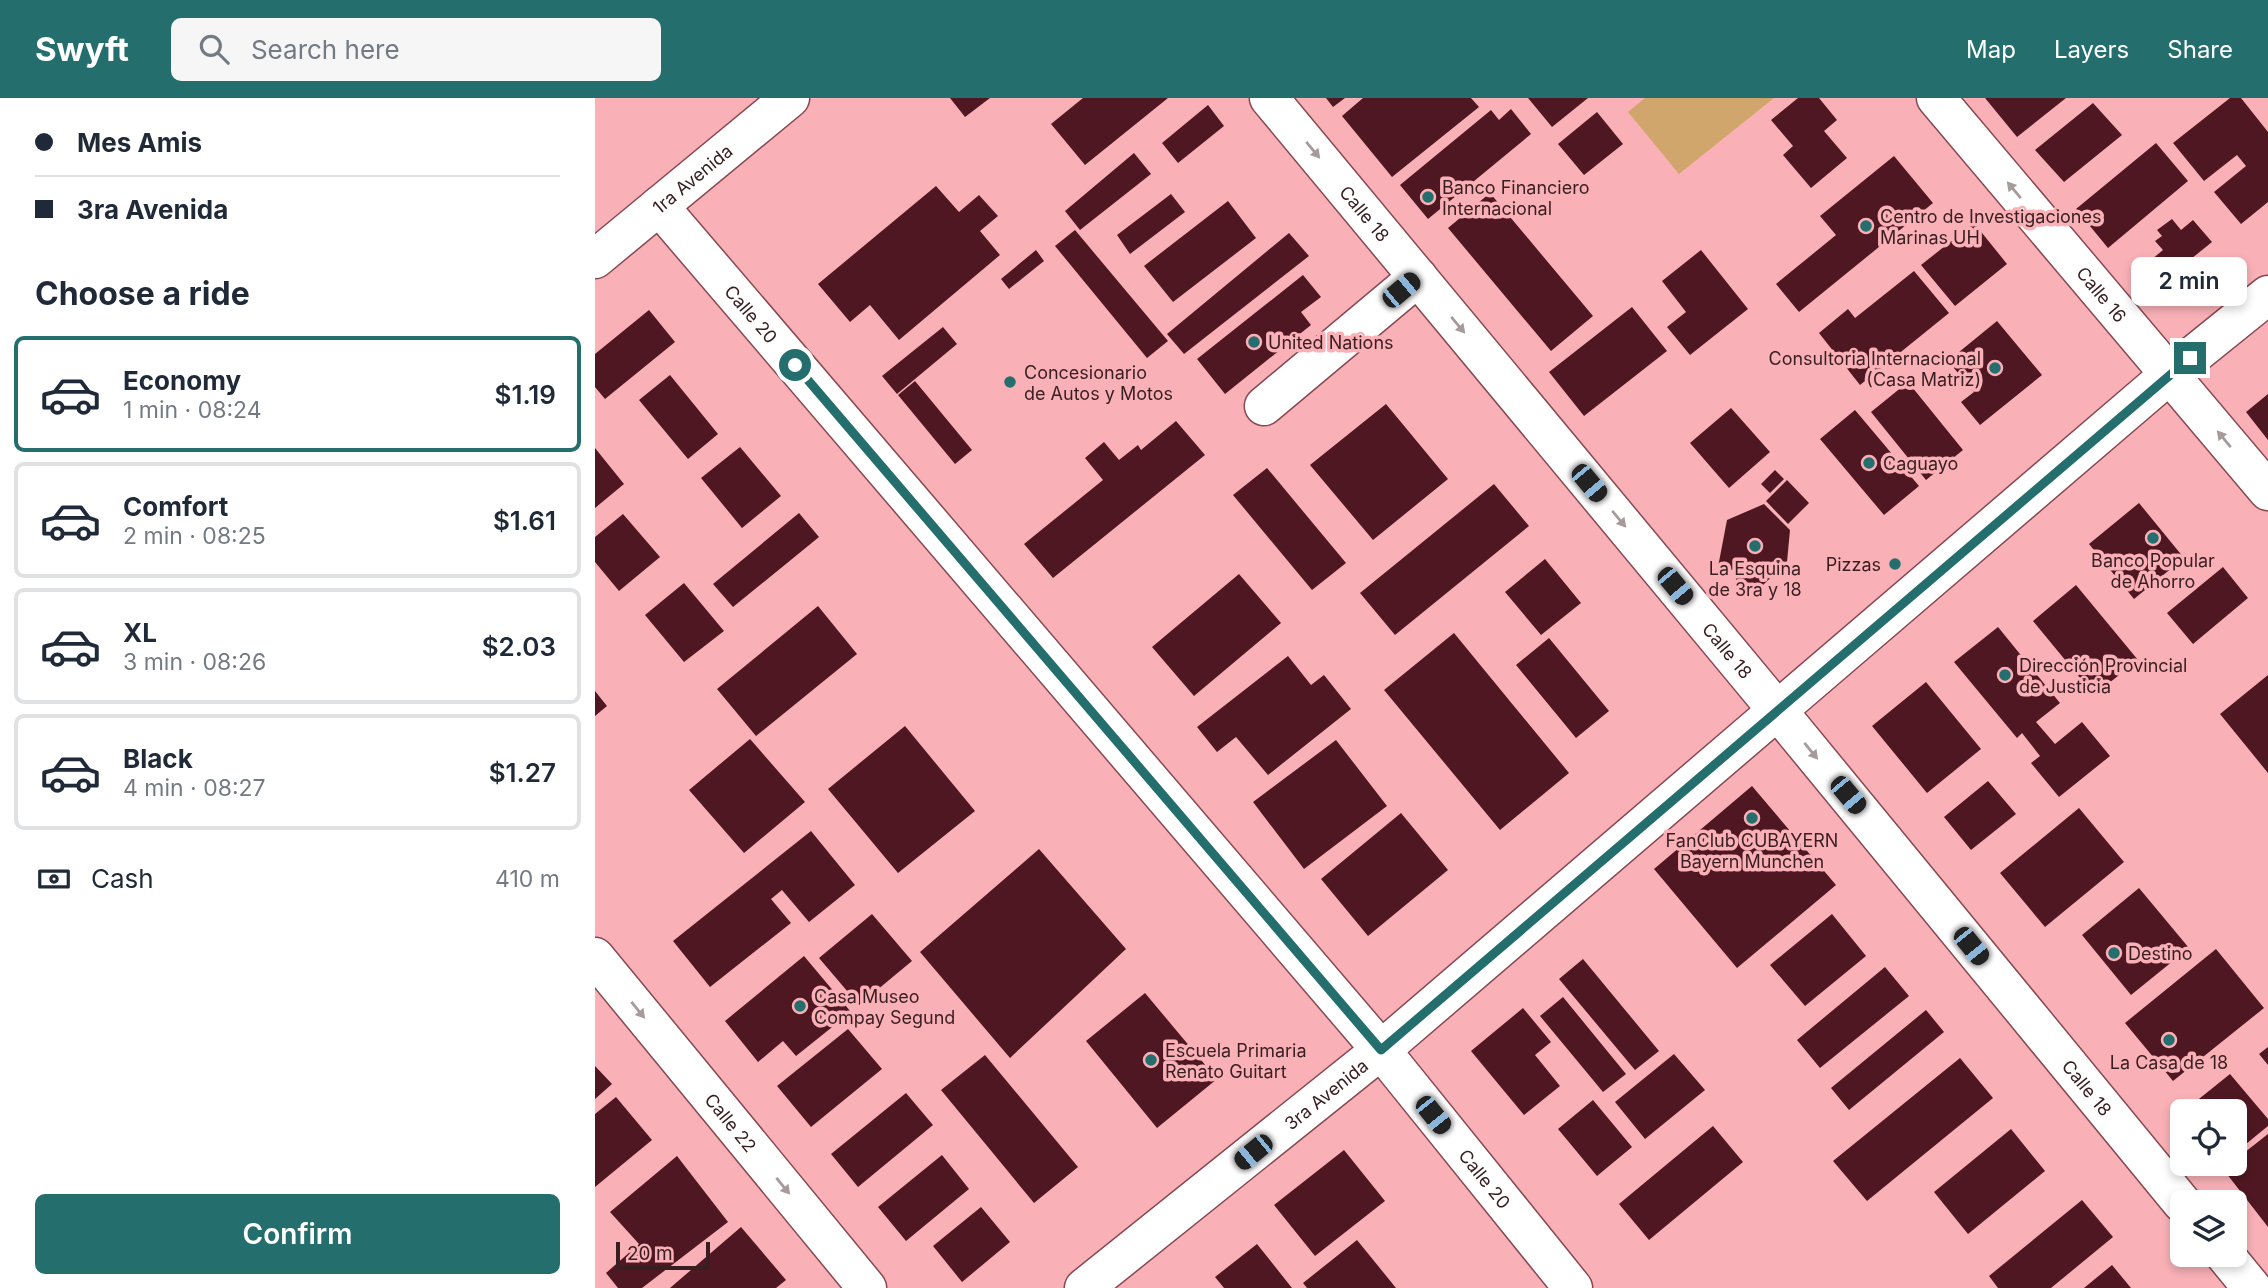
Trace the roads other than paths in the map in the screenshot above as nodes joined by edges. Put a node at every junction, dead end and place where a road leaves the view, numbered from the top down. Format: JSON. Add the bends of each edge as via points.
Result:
{"nodes":[{"id":1,"x":790,"y":98,"type":"edge"},
{"id":2,"x":1269,"y":98,"type":"edge"},
{"id":3,"x":1936,"y":98,"type":"edge"},
{"id":4,"x":659,"y":206,"type":"junction"},
{"id":5,"x":595,"y":259,"type":"edge"},
{"id":6,"x":1418,"y":276,"type":"junction"},
{"id":7,"x":2268,"y":295,"type":"edge"},
{"id":8,"x":2169,"y":374,"type":"junction"},
{"id":9,"x":1264,"y":406,"type":"dead end"},
{"id":10,"x":2268,"y":491,"type":"edge"},
{"id":11,"x":1777,"y":710,"type":"junction"},
{"id":12,"x":595,"y":957,"type":"edge"},
{"id":13,"x":1381,"y":1050,"type":"junction"},
{"id":14,"x":2171,"y":1190,"type":"edge"},
{"id":15,"x":2235,"y":1267,"type":"edge"},
{"id":16,"x":867,"y":1288,"type":"edge"},
{"id":17,"x":1084,"y":1288,"type":"edge"},
{"id":18,"x":1573,"y":1288,"type":"edge"},
{"id":19,"x":2252,"y":1288,"type":"edge"}],
"edges":[{"from":1,"to":4,"type":"street","name":"1ra Avenida"},
{"from":2,"to":6,"type":"street","name":"Calle 18","one_way":true},
{"from":8,"to":3,"type":"street","name":"Calle 16","one_way":true},
{"from":4,"to":5,"type":"street","name":"1ra Avenida"},
{"from":4,"to":13,"type":"street","name":"Calle 20"},
{"from":6,"to":9,"type":"street"},
{"from":6,"to":11,"type":"street","name":"Calle 18","one_way":true},
{"from":7,"to":8,"type":"street","name":"3ra Avenida"},
{"from":10,"to":8,"type":"street","name":"Calle 16","one_way":true},
{"from":8,"to":11,"type":"street","name":"3ra Avenida"},
{"from":11,"to":13,"type":"street","name":"3ra Avenida"},
{"from":11,"to":14,"type":"street","name":"Calle 18","one_way":true},
{"from":12,"to":16,"type":"street","name":"Calle 22","one_way":true},
{"from":13,"to":17,"type":"street","name":"3ra Avenida"},
{"from":13,"to":18,"type":"street","name":"Calle 20"},
{"from":15,"to":19,"type":"street"}]}
